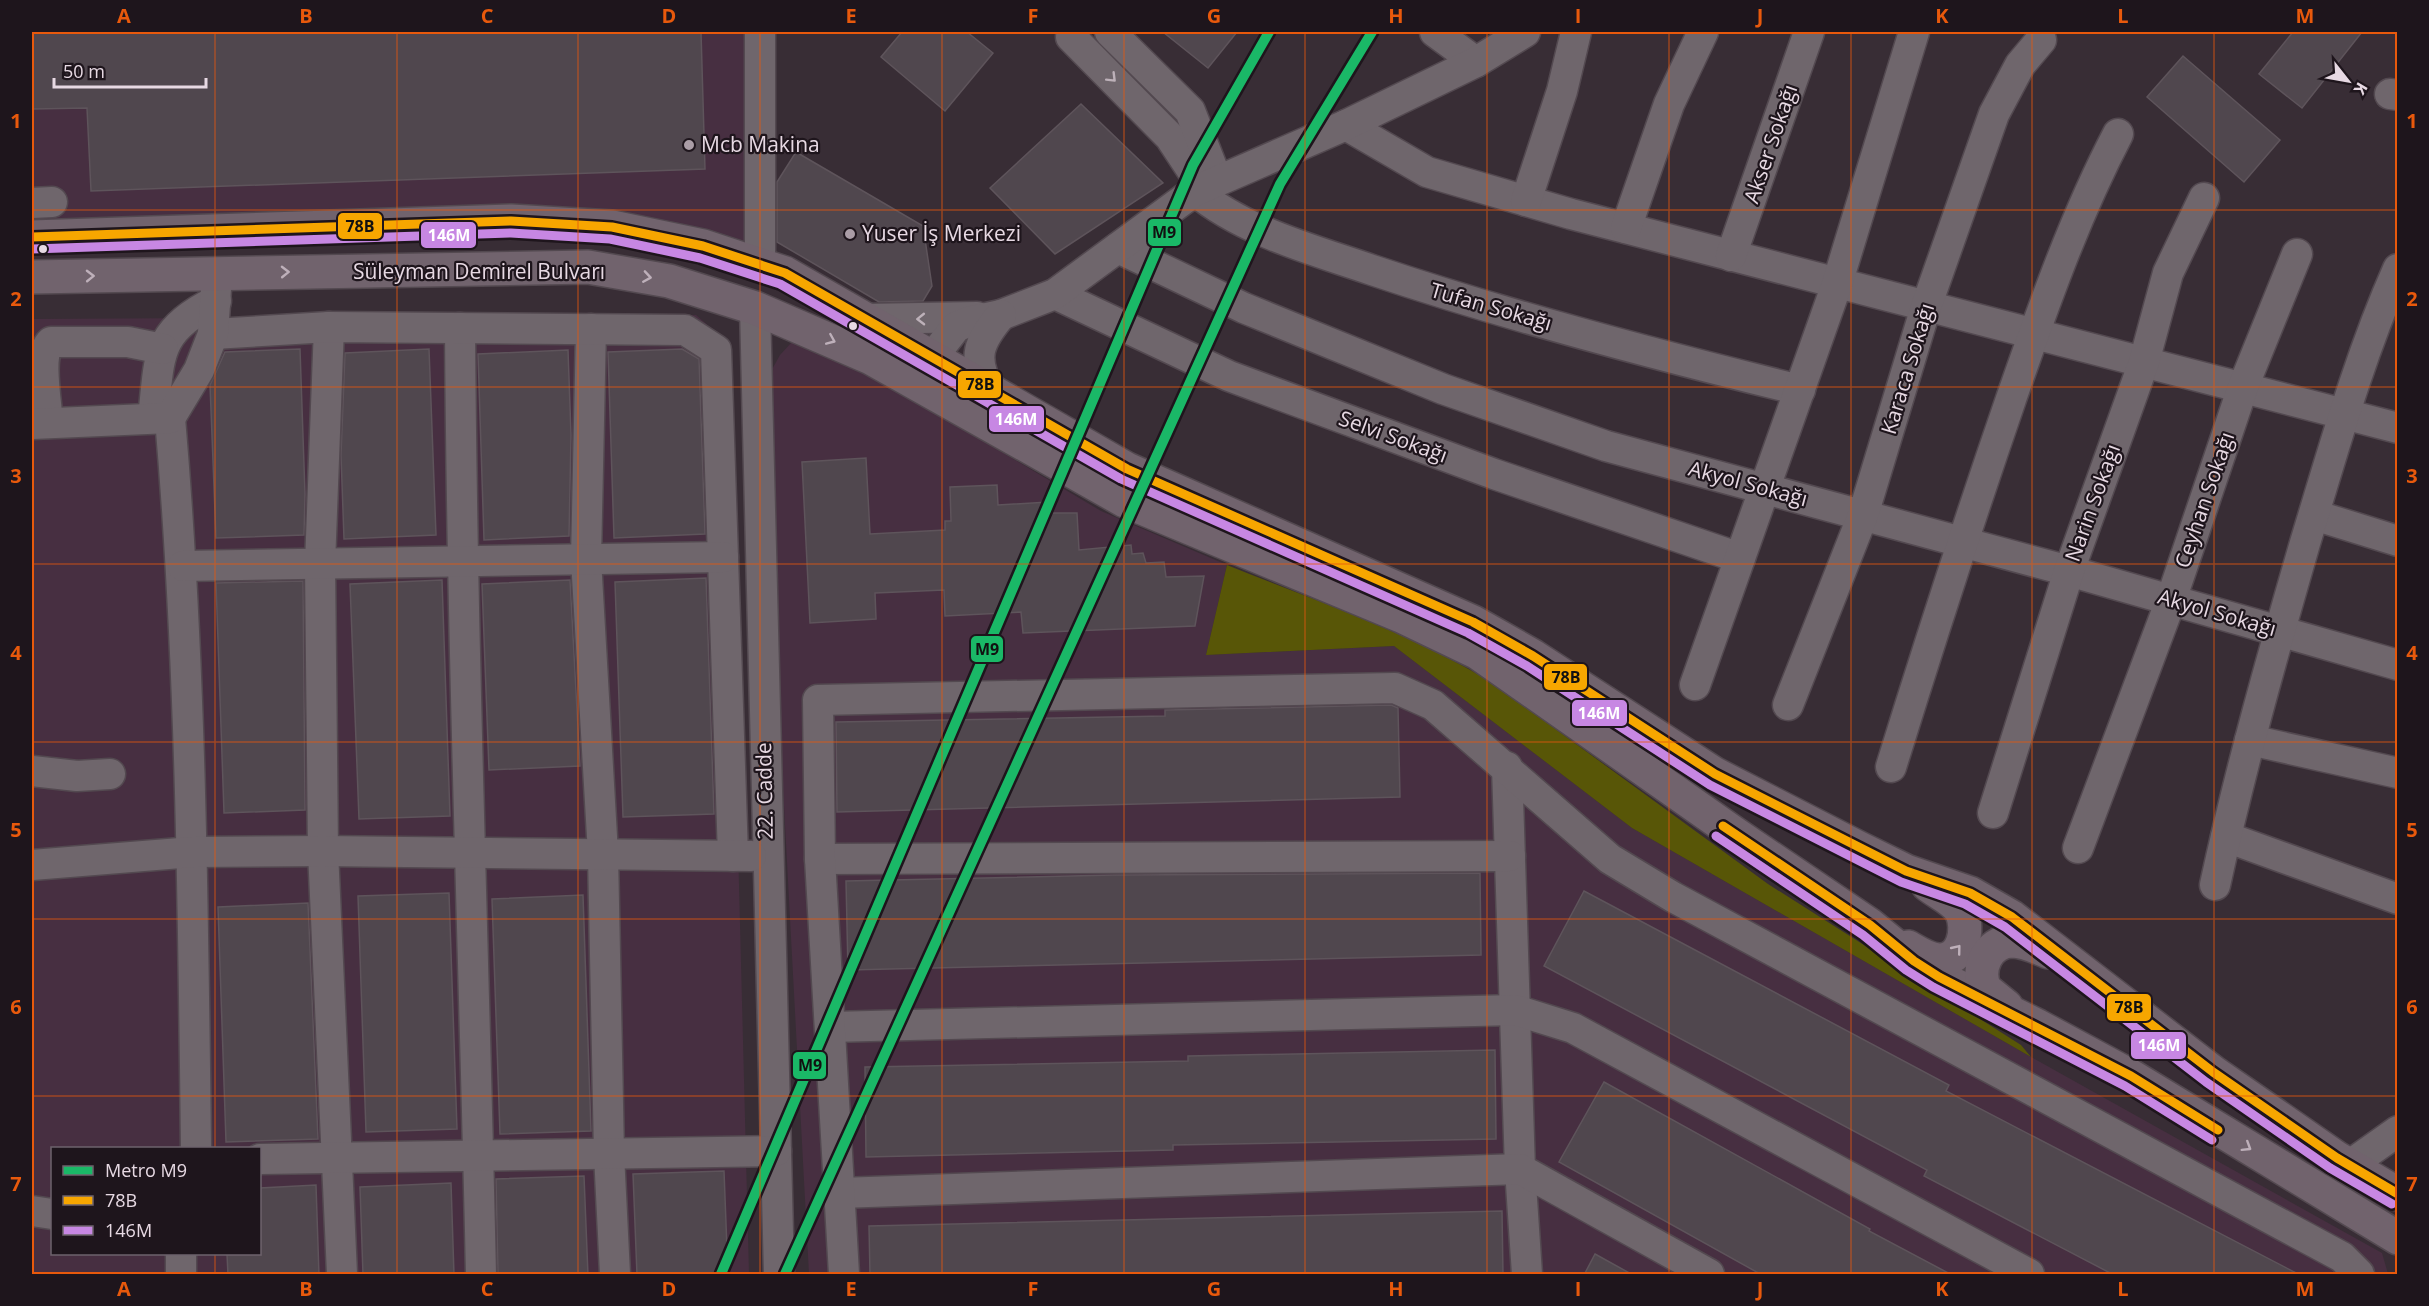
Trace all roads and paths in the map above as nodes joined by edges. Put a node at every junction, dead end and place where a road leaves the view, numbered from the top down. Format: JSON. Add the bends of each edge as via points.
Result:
{"nodes":[{"id":1,"x":760,"y":32,"type":"edge"},
{"id":2,"x":1075,"y":32,"type":"edge"},
{"id":3,"x":1110,"y":32,"type":"edge"},
{"id":4,"x":1436,"y":32,"type":"edge"},
{"id":5,"x":1525,"y":32,"type":"edge"},
{"id":6,"x":1576,"y":32,"type":"edge"},
{"id":7,"x":1703,"y":32,"type":"edge"},
{"id":8,"x":1809,"y":32,"type":"edge"},
{"id":9,"x":1914,"y":32,"type":"edge"},
{"id":10,"x":2041,"y":40,"type":"dead end"},
{"id":11,"x":1476,"y":62,"type":"junction"},
{"id":12,"x":1346,"y":125,"type":"junction"},
{"id":13,"x":2118,"y":134,"type":"dead end"},
{"id":14,"x":1205,"y":186,"type":"junction"},
{"id":15,"x":2204,"y":198,"type":"dead end"},
{"id":16,"x":1526,"y":201,"type":"junction"},
{"id":17,"x":1626,"y":228,"type":"junction"},
{"id":18,"x":32,"y":237,"type":"edge"},
{"id":19,"x":1118,"y":248,"type":"junction"},
{"id":20,"x":2297,"y":254,"type":"dead end"},
{"id":21,"x":1731,"y":256,"type":"junction"},
{"id":22,"x":760,"y":266,"type":"junction"},
{"id":23,"x":2397,"y":268,"type":"edge"},
{"id":24,"x":32,"y":277,"type":"edge"},
{"id":25,"x":1837,"y":284,"type":"junction"},
{"id":26,"x":217,"y":287,"type":"junction"},
{"id":27,"x":1055,"y":294,"type":"junction"},
{"id":28,"x":1926,"y":307,"type":"junction"},
{"id":29,"x":754,"y":308,"type":"junction"},
{"id":30,"x":2390,"y":308,"type":"edge"},
{"id":31,"x":1001,"y":315,"type":"junction"},
{"id":32,"x":865,"y":319,"type":"junction"},
{"id":33,"x":329,"y":327,"type":"junction"},
{"id":34,"x":460,"y":328,"type":"junction"},
{"id":35,"x":591,"y":329,"type":"junction"},
{"id":36,"x":213,"y":334,"type":"junction"},
{"id":37,"x":2034,"y":334,"type":"junction"},
{"id":38,"x":163,"y":349,"type":"junction"},
{"id":39,"x":2144,"y":362,"type":"junction"},
{"id":40,"x":931,"y":373,"type":"junction"},
{"id":41,"x":2244,"y":387,"type":"junction"},
{"id":42,"x":990,"y":390,"type":"junction"},
{"id":43,"x":1800,"y":390,"type":"junction"},
{"id":44,"x":2344,"y":414,"type":"junction"},
{"id":45,"x":161,"y":418,"type":"junction"},
{"id":46,"x":40,"y":424,"type":"edge"},
{"id":47,"x":2397,"y":428,"type":"edge"},
{"id":48,"x":1765,"y":488,"type":"junction"},
{"id":49,"x":1863,"y":515,"type":"junction"},
{"id":50,"x":2314,"y":515,"type":"junction"},
{"id":51,"x":2397,"y":541,"type":"edge"},
{"id":52,"x":1962,"y":542,"type":"junction"},
{"id":53,"x":723,"y":557,"type":"junction"},
{"id":54,"x":1740,"y":558,"type":"junction"},
{"id":55,"x":586,"y":559,"type":"junction"},
{"id":56,"x":462,"y":561,"type":"junction"},
{"id":57,"x":320,"y":564,"type":"junction"},
{"id":58,"x":183,"y":566,"type":"junction"},
{"id":59,"x":2069,"y":571,"type":"junction"},
{"id":60,"x":2170,"y":600,"type":"junction"},
{"id":61,"x":2280,"y":631,"type":"junction"},
{"id":62,"x":2397,"y":664,"type":"edge"},
{"id":63,"x":1695,"y":685,"type":"dead end"},
{"id":64,"x":1788,"y":705,"type":"dead end"},
{"id":65,"x":2250,"y":740,"type":"junction"},
{"id":66,"x":1508,"y":767,"type":"junction"},
{"id":67,"x":1891,"y":767,"type":"dead end"},
{"id":68,"x":32,"y":771,"type":"edge"},
{"id":69,"x":2397,"y":773,"type":"edge"},
{"id":70,"x":110,"y":774,"type":"dead end"},
{"id":71,"x":1993,"y":813,"type":"dead end"},
{"id":72,"x":2226,"y":837,"type":"junction"},
{"id":73,"x":2078,"y":848,"type":"dead end"},
{"id":74,"x":323,"y":850,"type":"junction"},
{"id":75,"x":193,"y":852,"type":"junction"},
{"id":76,"x":472,"y":852,"type":"junction"},
{"id":77,"x":603,"y":854,"type":"junction"},
{"id":78,"x":733,"y":855,"type":"junction"},
{"id":79,"x":767,"y":856,"type":"junction"},
{"id":80,"x":1510,"y":856,"type":"junction"},
{"id":81,"x":820,"y":859,"type":"junction"},
{"id":82,"x":32,"y":865,"type":"edge"},
{"id":83,"x":1906,"y":871,"type":"junction"},
{"id":84,"x":2215,"y":885,"type":"dead end"},
{"id":85,"x":2397,"y":899,"type":"edge"},
{"id":86,"x":1870,"y":925,"type":"junction"},
{"id":87,"x":2074,"y":964,"type":"junction"},
{"id":88,"x":1515,"y":1010,"type":"junction"},
{"id":89,"x":2033,"y":1023,"type":"junction"},
{"id":90,"x":831,"y":1027,"type":"junction"},
{"id":91,"x":2397,"y":1131,"type":"edge"},
{"id":92,"x":196,"y":1147,"type":"edge"},
{"id":93,"x":776,"y":1151,"type":"junction"},
{"id":94,"x":609,"y":1154,"type":"junction"},
{"id":95,"x":478,"y":1156,"type":"junction"},
{"id":96,"x":338,"y":1158,"type":"junction"},
{"id":97,"x":261,"y":1159,"type":"edge"},
{"id":98,"x":2350,"y":1165,"type":"junction"},
{"id":99,"x":1520,"y":1169,"type":"junction"},
{"id":100,"x":2391,"y":1182,"type":"edge"},
{"id":101,"x":840,"y":1192,"type":"junction"},
{"id":102,"x":32,"y":1211,"type":"edge"},
{"id":103,"x":51,"y":1214,"type":"edge"},
{"id":104,"x":2397,"y":1238,"type":"edge"},
{"id":105,"x":181,"y":1255,"type":"edge"},
{"id":106,"x":181,"y":1275,"type":"edge"},
{"id":107,"x":342,"y":1275,"type":"edge"},
{"id":108,"x":481,"y":1275,"type":"edge"},
{"id":109,"x":615,"y":1275,"type":"edge"},
{"id":110,"x":779,"y":1275,"type":"edge"},
{"id":111,"x":844,"y":1275,"type":"edge"},
{"id":112,"x":1527,"y":1275,"type":"edge"},
{"id":113,"x":1709,"y":1275,"type":"edge"},
{"id":114,"x":2029,"y":1275,"type":"edge"},
{"id":115,"x":2359,"y":1275,"type":"edge"}],
"edges":[{"from":1,"to":22,"type":"street"},
{"from":2,"to":14,"type":"street","one_way":true,"via":[[1071,37],[1170,137]]},
{"from":3,"to":14,"type":"street","via":[[1190,111]]},
{"from":4,"to":11,"type":"street"},
{"from":5,"to":11,"type":"street"},
{"from":6,"to":16,"type":"street","via":[[1562,91]]},
{"from":7,"to":17,"type":"street","via":[[1669,104]]},
{"from":8,"to":21,"type":"street","name":"Akser Sokağı"},
{"from":9,"to":25,"type":"street"},
{"from":10,"to":28,"type":"street","name":"Karaca Sokağı","via":[[2020,65],[1994,114]]},
{"from":11,"to":12,"type":"street"},
{"from":12,"to":14,"type":"street"},
{"from":12,"to":16,"type":"street","via":[[1427,172]]},
{"from":13,"to":37,"type":"street","via":[[2094,180]]},
{"from":14,"to":19,"type":"street"},
{"from":14,"to":43,"type":"street","name":"Tufan Sokağı","via":[[1231,218],[1311,249],[1432,290],[1658,356]]},
{"from":15,"to":39,"type":"street","name":"Narin Sokağı","via":[[2168,273]]},
{"from":16,"to":17,"type":"street"},
{"from":17,"to":21,"type":"street"},
{"from":18,"to":22,"type":"main road","name":"Süleyman Demirel Bulvarı","via":[[511,221],[612,227],[703,246]]},
{"from":19,"to":27,"type":"street"},
{"from":19,"to":48,"type":"street","name":"Akyol Sokağı","via":[[1244,308],[1443,389],[1606,446]]},
{"from":20,"to":41,"type":"street","name":"Ceyhan Sokağı"},
{"from":21,"to":25,"type":"street"},
{"from":22,"to":32,"type":"main road","name":"Süleyman Demirel Bulvarı","via":[[785,273]]},
{"from":23,"to":30,"type":"street"},
{"from":24,"to":26,"type":"main road","name":"Süleyman Demirel Bulvarı","one_way":true},
{"from":25,"to":28,"type":"street"},
{"from":25,"to":43,"type":"street"},
{"from":26,"to":29,"type":"main road","name":"Süleyman Demirel Bulvarı","one_way":true,"via":[[588,267],[669,281]]},
{"from":26,"to":36,"type":"street"},
{"from":26,"to":38,"type":"street","via":[[169,336]]},
{"from":27,"to":31,"type":"street"},
{"from":27,"to":54,"type":"street","name":"Selvi Sokağı","via":[[1228,375],[1494,474]]},
{"from":28,"to":37,"type":"street"},
{"from":28,"to":49,"type":"street","name":"Karaca Sokağı"},
{"from":29,"to":40,"type":"main road","name":"Süleyman Demirel Bulvarı","one_way":true,"via":[[871,358]]},
{"from":29,"to":79,"type":"street","name":"22. Cadde"},
{"from":30,"to":44,"type":"street"},
{"from":31,"to":32,"type":"street","one_way":true},
{"from":31,"to":40,"type":"street","via":[[956,327]]},
{"from":31,"to":42,"type":"street","via":[[982,340],[979,351],[981,375]]},
{"from":32,"to":40,"type":"main road","name":"Süleyman Demirel Bulvarı"},
{"from":33,"to":34,"type":"street"},
{"from":33,"to":36,"type":"street"},
{"from":33,"to":57,"type":"street"},
{"from":34,"to":35,"type":"street"},
{"from":34,"to":56,"type":"street"},
{"from":35,"to":53,"type":"street","via":[[685,330],[716,350]]},
{"from":35,"to":55,"type":"street"},
{"from":36,"to":45,"type":"street","via":[[199,370]]},
{"from":37,"to":39,"type":"street"},
{"from":37,"to":52,"type":"street"},
{"from":38,"to":45,"type":"street","via":[[158,360]]},
{"from":38,"to":46,"type":"street","via":[[128,342],[51,342],[43,360]]},
{"from":39,"to":41,"type":"street"},
{"from":39,"to":59,"type":"street","name":"Narin Sokağı"},
{"from":40,"to":42,"type":"main road","name":"Süleyman Demirel Bulvarı"},
{"from":40,"to":86,"type":"main road","name":"Süleyman Demirel Bulvarı","via":[[1125,501],[1401,616],[1478,653]]},
{"from":41,"to":44,"type":"street"},
{"from":41,"to":60,"type":"street","name":"Ceyhan Sokağı"},
{"from":42,"to":83,"type":"main road","name":"Süleyman Demirel Bulvarı","via":[[1127,469],[1507,640],[1715,774]]},
{"from":43,"to":48,"type":"street"},
{"from":44,"to":47,"type":"street"},
{"from":44,"to":50,"type":"street"},
{"from":45,"to":46,"type":"street"},
{"from":45,"to":58,"type":"street"},
{"from":48,"to":49,"type":"street","name":"Akyol Sokağı"},
{"from":48,"to":54,"type":"street"},
{"from":49,"to":52,"type":"street","name":"Akyol Sokağı"},
{"from":49,"to":64,"type":"street","name":"Karaca Sokağı"},
{"from":50,"to":51,"type":"street"},
{"from":50,"to":61,"type":"street"},
{"from":52,"to":59,"type":"street","name":"Akyol Sokağı"},
{"from":52,"to":67,"type":"street"},
{"from":53,"to":55,"type":"street"},
{"from":53,"to":78,"type":"street"},
{"from":54,"to":63,"type":"street"},
{"from":55,"to":56,"type":"street"},
{"from":55,"to":77,"type":"street"},
{"from":56,"to":57,"type":"street"},
{"from":56,"to":76,"type":"street"},
{"from":57,"to":58,"type":"street"},
{"from":57,"to":74,"type":"street"},
{"from":58,"to":75,"type":"street"},
{"from":59,"to":60,"type":"street","name":"Akyol Sokağı"},
{"from":59,"to":71,"type":"street","name":"Narin Sokağı"},
{"from":60,"to":61,"type":"street","name":"Akyol Sokağı"},
{"from":60,"to":73,"type":"street","name":"Ceyhan Sokağı"},
{"from":61,"to":62,"type":"street","name":"Akyol Sokağı"},
{"from":61,"to":65,"type":"street"},
{"from":65,"to":69,"type":"street"},
{"from":65,"to":72,"type":"street"},
{"from":66,"to":80,"type":"street"},
{"from":66,"to":81,"type":"street","via":[[1433,705],[1395,688],[818,700]]},
{"from":66,"to":115,"type":"street","via":[[1610,859],[1673,897],[2342,1257]]},
{"from":68,"to":70,"type":"street","via":[[86,777]]},
{"from":72,"to":84,"type":"street"},
{"from":72,"to":85,"type":"street"},
{"from":74,"to":75,"type":"street"},
{"from":74,"to":76,"type":"street"},
{"from":74,"to":96,"type":"street"},
{"from":75,"to":82,"type":"street"},
{"from":75,"to":92,"type":"street"},
{"from":76,"to":77,"type":"street"},
{"from":76,"to":95,"type":"street"},
{"from":77,"to":78,"type":"street"},
{"from":77,"to":94,"type":"street"},
{"from":78,"to":79,"type":"street"},
{"from":79,"to":93,"type":"street","name":"22. Cadde"},
{"from":80,"to":81,"type":"street"},
{"from":80,"to":88,"type":"street"},
{"from":81,"to":90,"type":"street"},
{"from":86,"to":83,"type":"main road","one_way":true,"via":[[1936,960],[1947,960],[1956,953],[1964,939],[1965,922],[1960,909]]},
{"from":83,"to":87,"type":"main road","name":"Süleyman Demirel Bulvarı","via":[[1951,885],[1990,904]]},
{"from":86,"to":89,"type":"main road","name":"Süleyman Demirel Bulvarı","via":[[1939,977]]},
{"from":87,"to":89,"type":"main road","via":[[2026,942],[1999,945],[1985,958],[1980,969],[1985,989]]},
{"from":87,"to":98,"type":"main road","name":"Süleyman Demirel Bulvarı","via":[[2213,1072]]},
{"from":88,"to":90,"type":"street"},
{"from":88,"to":99,"type":"street"},
{"from":88,"to":114,"type":"street","via":[[1573,1028]]},
{"from":89,"to":104,"type":"main road","name":"Süleyman Demirel Bulvarı","one_way":true,"via":[[2131,1076]]},
{"from":90,"to":101,"type":"street"},
{"from":91,"to":98,"type":"street"},
{"from":93,"to":94,"type":"street"},
{"from":93,"to":110,"type":"street","name":"22. Cadde"},
{"from":94,"to":95,"type":"street"},
{"from":94,"to":109,"type":"street"},
{"from":95,"to":96,"type":"street"},
{"from":95,"to":108,"type":"street"},
{"from":96,"to":97,"type":"street"},
{"from":96,"to":107,"type":"street"},
{"from":98,"to":100,"type":"main road","name":"Süleyman Demirel Bulvarı"},
{"from":99,"to":101,"type":"street"},
{"from":99,"to":112,"type":"street"},
{"from":99,"to":113,"type":"street"},
{"from":101,"to":111,"type":"street"},
{"from":102,"to":103,"type":"street"},
{"from":105,"to":106,"type":"street"}]}
